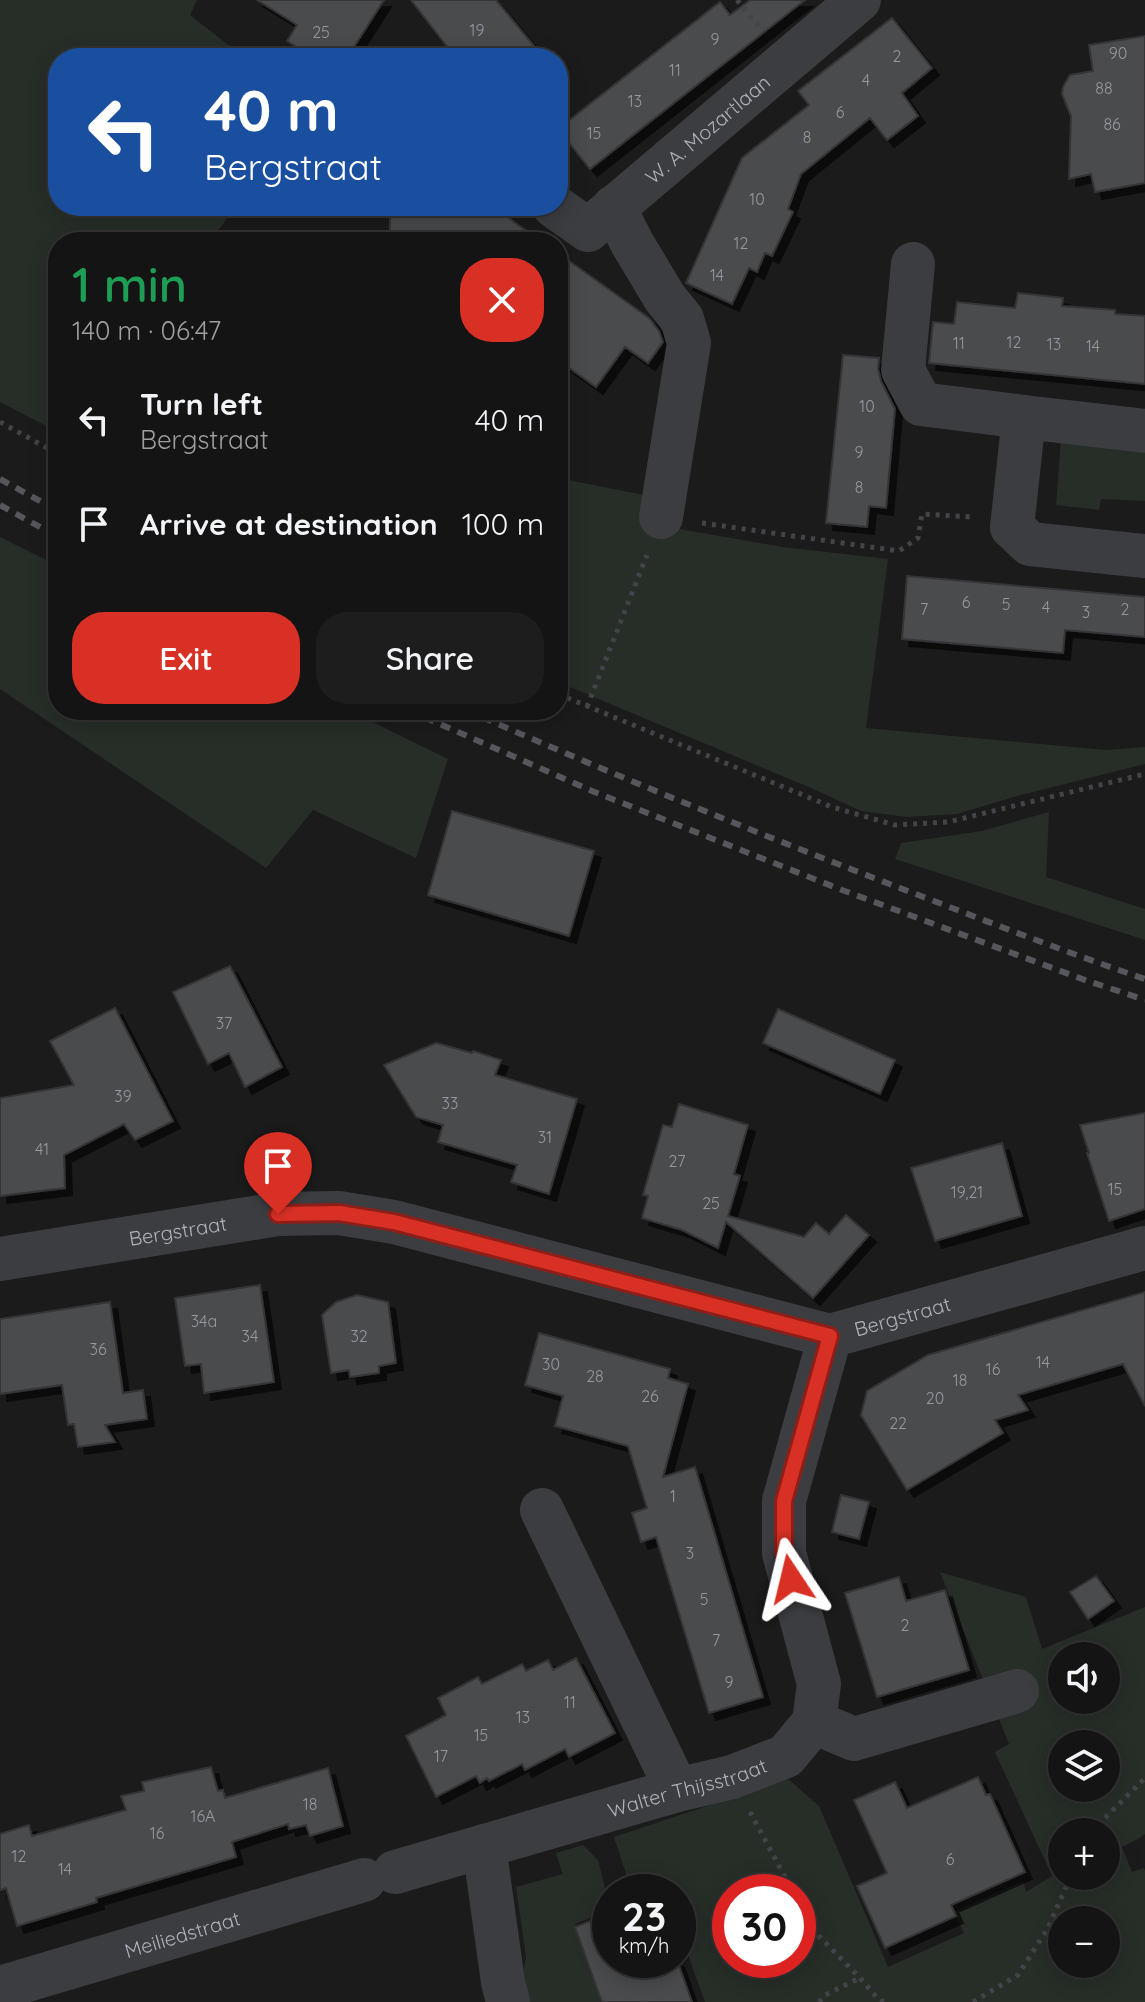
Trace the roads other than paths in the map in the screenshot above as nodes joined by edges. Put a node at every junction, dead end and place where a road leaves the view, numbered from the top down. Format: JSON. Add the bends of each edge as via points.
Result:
{"nodes":[{"id":1,"x":859,"y":0,"type":"edge"},
{"id":2,"x":614,"y":207,"type":"junction"},
{"id":3,"x":568,"y":216,"type":"edge"},
{"id":4,"x":913,"y":264,"type":"dead end"},
{"id":5,"x":1024,"y":417,"type":"junction"},
{"id":6,"x":1145,"y":431,"type":"edge"},
{"id":7,"x":661,"y":517,"type":"road end"},
{"id":8,"x":1145,"y":556,"type":"edge"},
{"id":9,"x":1145,"y":1248,"type":"edge"},
{"id":10,"x":0,"y":1259,"type":"edge"},
{"id":11,"x":830,"y":1336,"type":"junction"},
{"id":12,"x":542,"y":1510,"type":"dead end"},
{"id":13,"x":1017,"y":1691,"type":"dead end"},
{"id":14,"x":814,"y":1722,"type":"junction"},
{"id":15,"x":677,"y":1790,"type":"junction"},
{"id":16,"x":484,"y":1846,"type":"junction"},
{"id":17,"x":380,"y":1876,"type":"joint"},
{"id":18,"x":0,"y":1988,"type":"edge"},
{"id":19,"x":508,"y":2002,"type":"edge"}],
"edges":[{"from":1,"to":2,"type":"street","name":"W. A. Mozartlaan"},
{"from":2,"to":3,"type":"street","name":"W. A. Mozartlaan","via":[[588,230]]},
{"from":2,"to":7,"type":"street","via":[[682,319],[689,343]]},
{"from":4,"to":5,"type":"street","via":[[903,370],[921,404]]},
{"from":5,"to":6,"type":"street"},
{"from":5,"to":8,"type":"street","via":[[1012,527],[1030,544]]},
{"from":9,"to":11,"type":"street","name":"Bergstraat"},
{"from":10,"to":11,"type":"street","name":"Bergstraat","via":[[278,1214],[339,1213],[394,1222]]},
{"from":11,"to":14,"type":"street","via":[[784,1501],[784,1553],[819,1684]]},
{"from":12,"to":15,"type":"street"},
{"from":13,"to":14,"type":"street","via":[[854,1739]]},
{"from":14,"to":15,"type":"street","name":"Walter Thijsstraat","via":[[786,1756]]},
{"from":15,"to":16,"type":"street","name":"Walter Thijsstraat"},
{"from":16,"to":17,"type":"street","name":"Walter Thijsstraat"},
{"from":16,"to":19,"type":"street"},
{"from":17,"to":18,"type":"street","name":"Meiliedstraat"}]}
